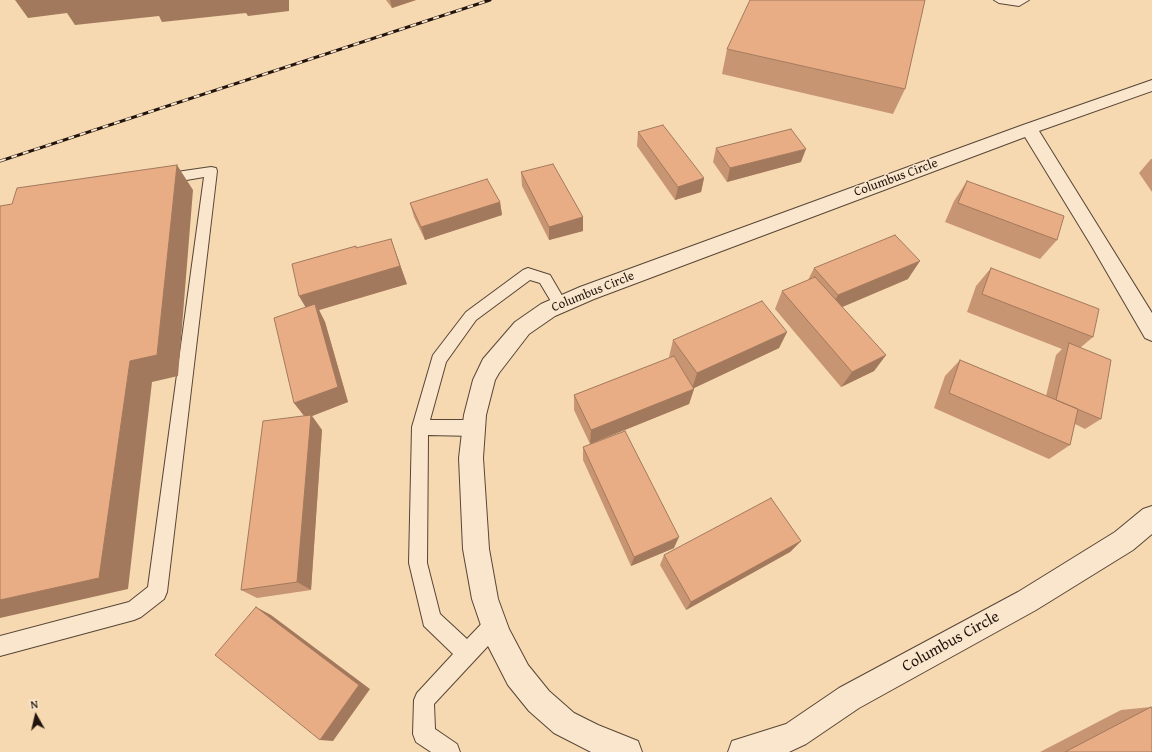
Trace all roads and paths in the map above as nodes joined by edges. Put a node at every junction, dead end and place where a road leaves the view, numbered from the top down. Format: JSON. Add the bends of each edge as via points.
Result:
{"nodes":[{"id":1,"x":999,"y":0,"type":"edge"},
{"id":2,"x":1024,"y":0,"type":"edge"},
{"id":3,"x":1152,"y":85,"type":"edge"},
{"id":4,"x":1028,"y":129,"type":"junction"},
{"id":5,"x":148,"y":182,"type":"edge"},
{"id":6,"x":560,"y":304,"type":"junction"},
{"id":7,"x":1152,"y":332,"type":"edge"},
{"id":8,"x":420,"y":427,"type":"junction"},
{"id":9,"x":474,"y":428,"type":"junction"},
{"id":10,"x":1152,"y":518,"type":"edge"},
{"id":11,"x":494,"y":625,"type":"junction"},
{"id":12,"x":0,"y":646,"type":"edge"},
{"id":13,"x":467,"y":653,"type":"junction"},
{"id":14,"x":448,"y":752,"type":"edge"},
{"id":15,"x":627,"y":752,"type":"edge"},
{"id":16,"x":743,"y":752,"type":"edge"}],
"edges":[{"from":1,"to":2,"type":"lane","via":[[1019,3]]},
{"from":3,"to":4,"type":"street","name":"Columbus Circle"},
{"from":4,"to":6,"type":"street","name":"Columbus Circle"},
{"from":4,"to":7,"type":"street"},
{"from":5,"to":12,"type":"lane","via":[[211,171],[157,592],[134,610]]},
{"from":6,"to":8,"type":"lane","via":[[545,279],[528,274],[471,316],[439,360]]},
{"from":6,"to":9,"type":"street","name":"Columbus Circle","via":[[522,328],[501,352],[484,380]]},
{"from":8,"to":9,"type":"lane"},
{"from":8,"to":13,"type":"lane","via":[[418,563],[431,619]]},
{"from":9,"to":11,"type":"street","name":"Columbus Circle","via":[[471,458],[476,549]]},
{"from":10,"to":16,"type":"street","name":"Columbus Circle","via":[[1124,542],[1027,601],[849,698],[796,734],[770,745]]},
{"from":11,"to":13,"type":"lane"},
{"from":11,"to":15,"type":"street","name":"Columbus Circle","via":[[518,675],[539,701],[564,722],[588,736]]},
{"from":13,"to":14,"type":"lane","via":[[424,700],[424,734]]}]}
